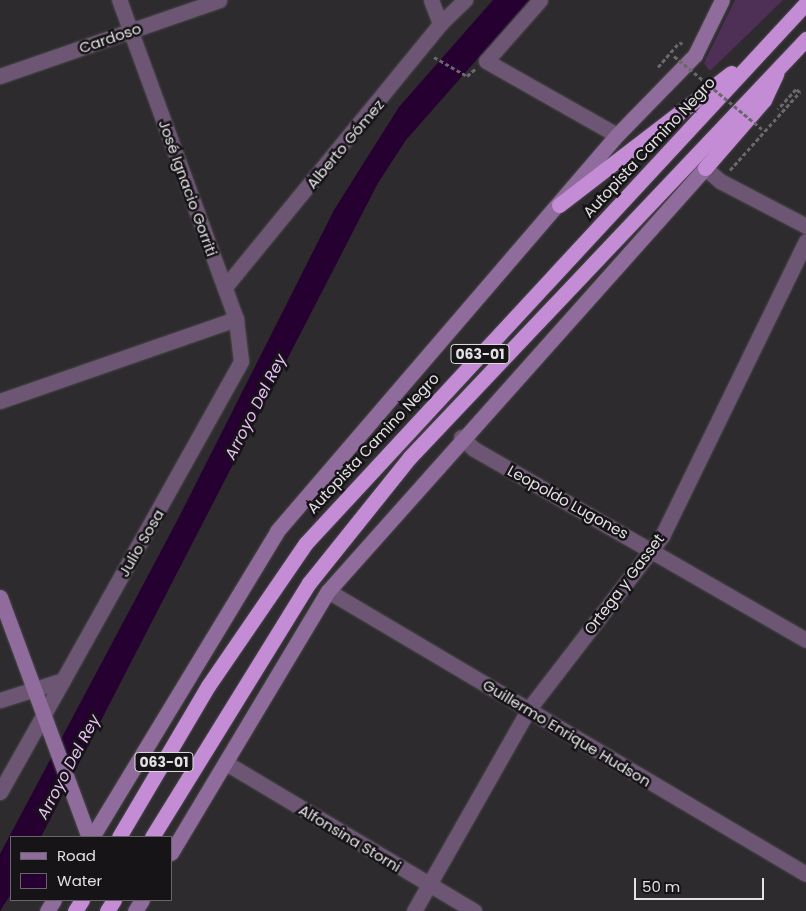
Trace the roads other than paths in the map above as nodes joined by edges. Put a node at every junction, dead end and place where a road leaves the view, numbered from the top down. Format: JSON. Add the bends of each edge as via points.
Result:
{"nodes":[{"id":1,"x":119,"y":0,"type":"edge"},
{"id":2,"x":219,"y":0,"type":"edge"},
{"id":3,"x":431,"y":0,"type":"edge"},
{"id":4,"x":465,"y":0,"type":"edge"},
{"id":5,"x":540,"y":0,"type":"edge"},
{"id":6,"x":722,"y":0,"type":"edge"},
{"id":7,"x":806,"y":3,"type":"edge"},
{"id":8,"x":440,"y":24,"type":"junction"},
{"id":9,"x":130,"y":30,"type":"junction"},
{"id":10,"x":774,"y":39,"type":"junction"},
{"id":11,"x":806,"y":39,"type":"edge"},
{"id":12,"x":781,"y":64,"type":"junction"},
{"id":13,"x":0,"y":76,"type":"edge"},
{"id":14,"x":617,"y":136,"type":"junction"},
{"id":15,"x":705,"y":168,"type":"junction"},
{"id":16,"x":559,"y":205,"type":"junction"},
{"id":17,"x":806,"y":226,"type":"edge"},
{"id":18,"x":806,"y":241,"type":"edge"},
{"id":19,"x":225,"y":287,"type":"junction"},
{"id":20,"x":236,"y":319,"type":"junction"},
{"id":21,"x":234,"y":378,"type":"joint"},
{"id":22,"x":0,"y":401,"type":"edge"},
{"id":23,"x":461,"y":437,"type":"junction"},
{"id":24,"x":652,"y":550,"type":"junction"},
{"id":25,"x":328,"y":591,"type":"junction"},
{"id":26,"x":0,"y":598,"type":"edge"},
{"id":27,"x":806,"y":640,"type":"edge"},
{"id":28,"x":63,"y":680,"type":"junction"},
{"id":29,"x":32,"y":688,"type":"junction"},
{"id":30,"x":0,"y":700,"type":"edge"},
{"id":31,"x":528,"y":710,"type":"junction"},
{"id":32,"x":42,"y":714,"type":"junction"},
{"id":33,"x":226,"y":763,"type":"junction"},
{"id":34,"x":0,"y":792,"type":"edge"},
{"id":35,"x":91,"y":836,"type":"edge"},
{"id":36,"x":92,"y":836,"type":"edge"},
{"id":37,"x":120,"y":836,"type":"edge"},
{"id":38,"x":153,"y":836,"type":"edge"},
{"id":39,"x":172,"y":851,"type":"edge"},
{"id":40,"x":806,"y":874,"type":"edge"},
{"id":41,"x":429,"y":885,"type":"junction"},
{"id":42,"x":414,"y":911,"type":"edge"},
{"id":43,"x":474,"y":911,"type":"edge"}],
"edges":[{"from":1,"to":9,"type":"street","name":"José Ignacio Gorriti"},
{"from":2,"to":9,"type":"street","name":"Cardoso"},
{"from":3,"to":8,"type":"street"},
{"from":4,"to":8,"type":"street","name":"Alberto Gómez"},
{"from":5,"to":14,"type":"street","via":[[486,61]]},
{"from":6,"to":14,"type":"street","via":[[695,55]]},
{"from":7,"to":10,"type":"highway","name":"Autopista Camino Negro","number":"063-01"},
{"from":8,"to":19,"type":"street","name":"Alberto Gómez"},
{"from":9,"to":13,"type":"street","name":"Cardoso"},
{"from":9,"to":19,"type":"street","name":"José Ignacio Gorriti"},
{"from":10,"to":16,"type":"highway"},
{"from":10,"to":37,"type":"highway","name":"Autopista Camino Negro","number":"063-01","via":[[333,510],[208,686]]},
{"from":11,"to":12,"type":"highway","number":"063-01"},
{"from":12,"to":15,"type":"highway","via":[[764,100]]},
{"from":12,"to":38,"type":"highway","number":"063-01","via":[[410,457],[308,583]]},
{"from":14,"to":16,"type":"street"},
{"from":15,"to":17,"type":"street","via":[[720,181]]},
{"from":15,"to":23,"type":"street"},
{"from":16,"to":36,"type":"street","via":[[277,531]]},
{"from":18,"to":24,"type":"street","name":"Ortega y Gasset"},
{"from":19,"to":20,"type":"street","name":"José Ignacio Gorriti"},
{"from":20,"to":21,"type":"street","name":"José Ignacio Gorriti","via":[[242,343]]},
{"from":20,"to":22,"type":"street"},
{"from":21,"to":28,"type":"street","name":"Julio Sosa"},
{"from":23,"to":24,"type":"street","name":"Leopoldo Lugones","via":[[474,450]]},
{"from":23,"to":25,"type":"street"},
{"from":24,"to":27,"type":"street","name":"Leopoldo Lugones"},
{"from":24,"to":31,"type":"street","name":"Ortega y Gasset"},
{"from":25,"to":31,"type":"street","name":"Guillermo Enrique Hudson"},
{"from":25,"to":33,"type":"street"},
{"from":26,"to":29,"type":"street"},
{"from":28,"to":29,"type":"street"},
{"from":28,"to":32,"type":"street","name":"Julio Sosa"},
{"from":29,"to":30,"type":"street"},
{"from":29,"to":32,"type":"street"},
{"from":31,"to":40,"type":"street","name":"Guillermo Enrique Hudson"},
{"from":31,"to":41,"type":"street","name":"Ortega y Gasset"},
{"from":32,"to":34,"type":"street","name":"Julio Sosa"},
{"from":32,"to":35,"type":"street"},
{"from":33,"to":39,"type":"street"},
{"from":33,"to":41,"type":"street","name":"Alfonsina Storni"},
{"from":41,"to":42,"type":"street","name":"Ortega y Gasset"},
{"from":41,"to":43,"type":"street","name":"Alfonsina Storni"}]}
